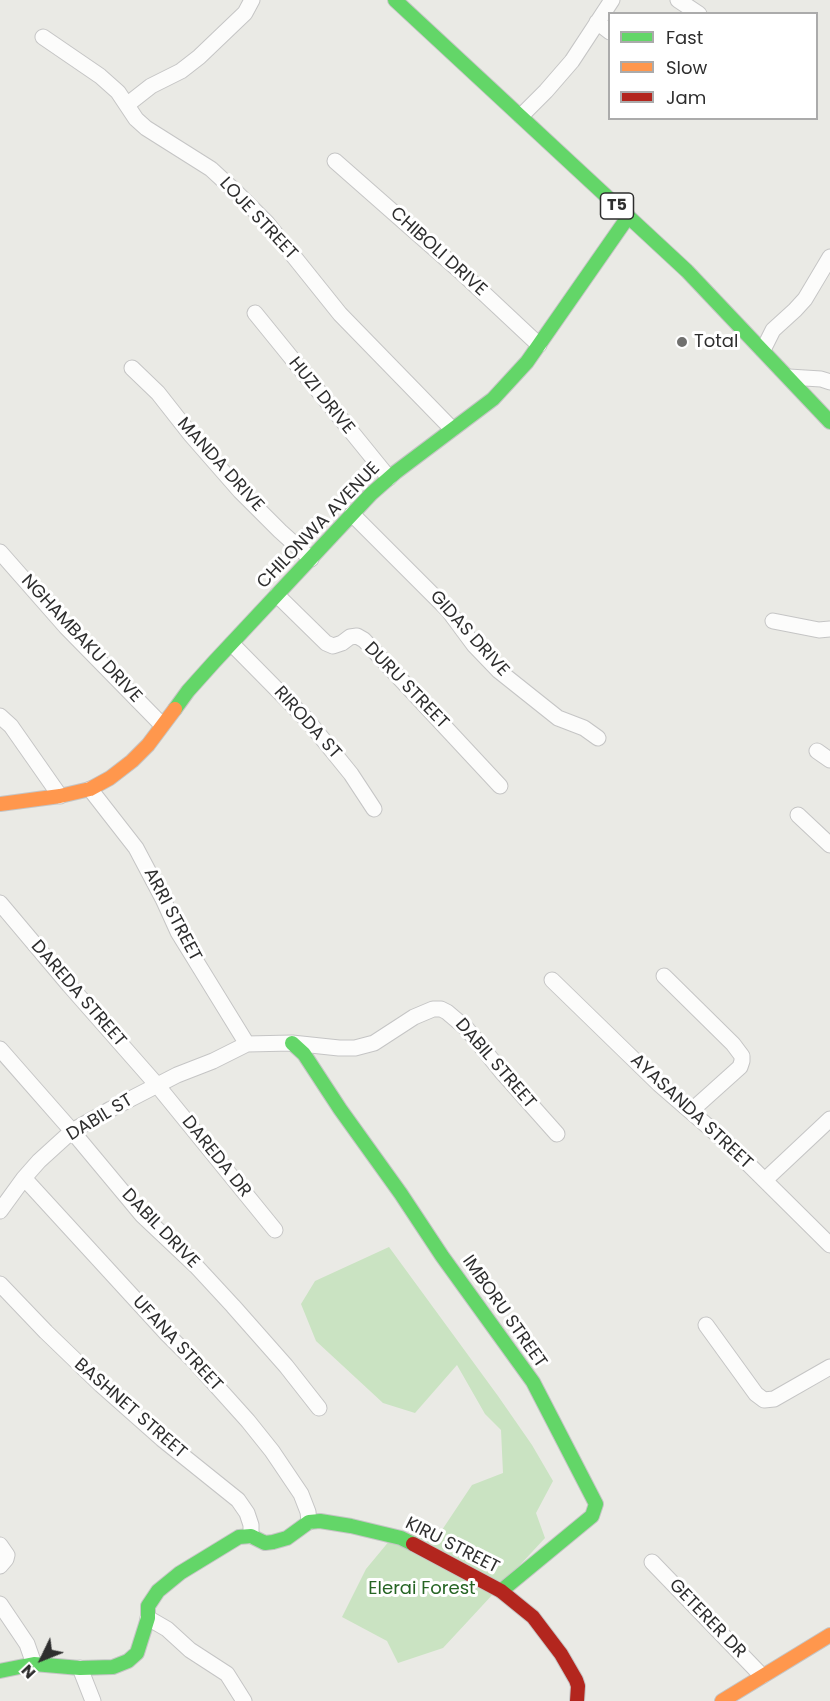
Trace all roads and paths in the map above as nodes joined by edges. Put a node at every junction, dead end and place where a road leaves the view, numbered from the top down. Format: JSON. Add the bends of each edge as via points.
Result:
{"nodes":[{"id":1,"x":252,"y":0,"type":"edge"},
{"id":2,"x":395,"y":0,"type":"edge"},
{"id":3,"x":612,"y":0,"type":"edge"},
{"id":4,"x":678,"y":0,"type":"edge"},
{"id":5,"x":696,"y":12,"type":"edge"},
{"id":6,"x":603,"y":27,"type":"edge"},
{"id":7,"x":43,"y":37,"type":"dead end"},
{"id":8,"x":128,"y":104,"type":"junction"},
{"id":9,"x":521,"y":116,"type":"junction"},
{"id":10,"x":335,"y":161,"type":"dead end"},
{"id":11,"x":628,"y":217,"type":"junction"},
{"id":12,"x":830,"y":257,"type":"edge"},
{"id":13,"x":255,"y":313,"type":"dead end"},
{"id":14,"x":539,"y":345,"type":"junction"},
{"id":15,"x":762,"y":350,"type":"junction"},
{"id":16,"x":132,"y":368,"type":"dead end"},
{"id":17,"x":788,"y":377,"type":"junction"},
{"id":18,"x":830,"y":382,"type":"edge"},
{"id":19,"x":830,"y":422,"type":"edge"},
{"id":20,"x":452,"y":429,"type":"junction"},
{"id":21,"x":389,"y":478,"type":"junction"},
{"id":22,"x":352,"y":514,"type":"junction"},
{"id":23,"x":0,"y":552,"type":"edge"},
{"id":24,"x":311,"y":559,"type":"junction"},
{"id":25,"x":277,"y":595,"type":"junction"},
{"id":26,"x":772,"y":621,"type":"dead end"},
{"id":27,"x":830,"y":629,"type":"edge"},
{"id":28,"x":232,"y":644,"type":"junction"},
{"id":29,"x":0,"y":716,"type":"edge"},
{"id":30,"x":162,"y":725,"type":"junction"},
{"id":31,"x":598,"y":738,"type":"dead end"},
{"id":32,"x":817,"y":751,"type":"dead end"},
{"id":33,"x":830,"y":760,"type":"edge"},
{"id":34,"x":500,"y":786,"type":"dead end"},
{"id":35,"x":90,"y":789,"type":"junction"},
{"id":36,"x":60,"y":796,"type":"junction"},
{"id":37,"x":0,"y":804,"type":"edge"},
{"id":38,"x":374,"y":809,"type":"dead end"},
{"id":39,"x":798,"y":815,"type":"dead end"},
{"id":40,"x":830,"y":845,"type":"edge"},
{"id":41,"x":0,"y":903,"type":"edge"},
{"id":42,"x":664,"y":976,"type":"dead end"},
{"id":43,"x":552,"y":980,"type":"dead end"},
{"id":44,"x":292,"y":1043,"type":"junction"},
{"id":45,"x":247,"y":1044,"type":"junction"},
{"id":46,"x":0,"y":1049,"type":"edge"},
{"id":47,"x":157,"y":1085,"type":"junction"},
{"id":48,"x":691,"y":1112,"type":"junction"},
{"id":49,"x":830,"y":1119,"type":"edge"},
{"id":50,"x":72,"y":1131,"type":"junction"},
{"id":51,"x":556,"y":1134,"type":"dead end"},
{"id":52,"x":24,"y":1179,"type":"junction"},
{"id":53,"x":765,"y":1180,"type":"junction"},
{"id":54,"x":0,"y":1211,"type":"edge"},
{"id":55,"x":275,"y":1230,"type":"dead end"},
{"id":56,"x":830,"y":1245,"type":"edge"},
{"id":57,"x":0,"y":1284,"type":"edge"},
{"id":58,"x":706,"y":1325,"type":"dead end"},
{"id":59,"x":830,"y":1367,"type":"edge"},
{"id":60,"x":319,"y":1408,"type":"dead end"},
{"id":61,"x":309,"y":1522,"type":"junction"},
{"id":62,"x":251,"y":1536,"type":"junction"},
{"id":63,"x":0,"y":1545,"type":"edge"},
{"id":64,"x":652,"y":1562,"type":"dead end"},
{"id":65,"x":0,"y":1566,"type":"edge"},
{"id":66,"x":501,"y":1591,"type":"junction"},
{"id":67,"x":0,"y":1604,"type":"edge"},
{"id":68,"x":148,"y":1618,"type":"junction"},
{"id":69,"x":830,"y":1635,"type":"edge"},
{"id":70,"x":34,"y":1664,"type":"junction"},
{"id":71,"x":80,"y":1668,"type":"junction"},
{"id":72,"x":0,"y":1671,"type":"edge"},
{"id":73,"x":762,"y":1676,"type":"junction"},
{"id":74,"x":93,"y":1701,"type":"edge"},
{"id":75,"x":244,"y":1701,"type":"edge"},
{"id":76,"x":578,"y":1701,"type":"edge"},
{"id":77,"x":722,"y":1701,"type":"edge"}],
"edges":[{"from":1,"to":8,"type":"street","via":[[245,13],[199,57]]},
{"from":2,"to":9,"type":"main road","number":"T5"},
{"from":3,"to":6,"type":"street"},
{"from":4,"to":5,"type":"street"},
{"from":6,"to":9,"type":"street"},
{"from":7,"to":8,"type":"street","name":"LOJE STREET","via":[[100,76]]},
{"from":8,"to":20,"type":"street","name":"LOJE STREET","via":[[146,128],[211,169],[267,223],[340,314]]},
{"from":9,"to":11,"type":"main road","number":"T5"},
{"from":10,"to":14,"type":"street","name":"CHIBOLI DRIVE"},
{"from":11,"to":14,"type":"main road","name":"CHILONWA AVENUE"},
{"from":11,"to":15,"type":"main road","number":"T5","via":[[687,271]]},
{"from":12,"to":15,"type":"street","via":[[805,299],[773,330]]},
{"from":13,"to":21,"type":"street","name":"HUZI DRIVE"},
{"from":14,"to":20,"type":"main road","name":"CHILONWA AVENUE","via":[[493,399]]},
{"from":15,"to":17,"type":"main road","number":"T5"},
{"from":16,"to":24,"type":"street","name":"MANDA DRIVE","via":[[158,393],[240,491]]},
{"from":17,"to":18,"type":"street"},
{"from":17,"to":19,"type":"main road","number":"T5"},
{"from":20,"to":21,"type":"main road","name":"CHILONWA AVENUE"},
{"from":21,"to":22,"type":"main road","name":"CHILONWA AVENUE"},
{"from":22,"to":24,"type":"main road","name":"CHILONWA AVENUE"},
{"from":22,"to":31,"type":"street","name":"GIDAS DRIVE","via":[[448,610],[499,671],[558,718]]},
{"from":23,"to":30,"type":"street","name":"NGHAMBAKU DRIVE","via":[[66,627]]},
{"from":24,"to":25,"type":"main road","name":"CHILONWA AVENUE"},
{"from":25,"to":28,"type":"main road","name":"CHILONWA AVENUE"},
{"from":25,"to":34,"type":"street","name":"DURU STREET","via":[[326,643],[333,646],[357,636],[364,640]]},
{"from":26,"to":27,"type":"street"},
{"from":28,"to":30,"type":"main road","name":"CHILONWA AVENUE"},
{"from":28,"to":38,"type":"street","name":"RIRODA ST","via":[[308,721]]},
{"from":29,"to":36,"type":"street"},
{"from":30,"to":35,"type":"main road","name":"CHILONWA AVENUE","via":[[132,761]]},
{"from":32,"to":33,"type":"street"},
{"from":35,"to":36,"type":"main road","name":"CHILONWA AVENUE"},
{"from":35,"to":45,"type":"street","name":"ARRI STREET","via":[[136,848],[178,932]]},
{"from":36,"to":37,"type":"main road","name":"CHILONWA AVENUE"},
{"from":39,"to":40,"type":"street"},
{"from":41,"to":47,"type":"street","name":"DAREDA STREET"},
{"from":42,"to":48,"type":"street","via":[[742,1056],[740,1067]]},
{"from":43,"to":48,"type":"street","name":"AYASANDA STREET"},
{"from":44,"to":45,"type":"street","name":"DABIL STREET"},
{"from":44,"to":51,"type":"street","name":"DABIL STREET","via":[[355,1048],[374,1043],[428,1010],[441,1009],[467,1029]]},
{"from":44,"to":66,"type":"main road","name":"IMBORU STREET","via":[[304,1054],[533,1382],[596,1504],[592,1516]]},
{"from":45,"to":47,"type":"street","name":"DABIL STREET"},
{"from":46,"to":50,"type":"street","name":"DABIL DRIVE"},
{"from":47,"to":50,"type":"street","name":"DABIL ST"},
{"from":47,"to":55,"type":"street","name":"DAREDA DR"},
{"from":48,"to":53,"type":"street","name":"AYASANDA STREET"},
{"from":49,"to":53,"type":"street"},
{"from":50,"to":52,"type":"street","name":"DABIL ST"},
{"from":50,"to":60,"type":"street","name":"DABIL DRIVE","via":[[142,1215],[196,1266]]},
{"from":52,"to":54,"type":"street","name":"DABIL ST"},
{"from":52,"to":61,"type":"street","name":"UFANA STREET","via":[[248,1421],[301,1494]]},
{"from":53,"to":56,"type":"street","name":"AYASANDA STREET"},
{"from":57,"to":62,"type":"street","name":"BASHNET STREET","via":[[101,1385],[238,1500],[247,1513]]},
{"from":58,"to":59,"type":"street","via":[[764,1400],[774,1399]]},
{"from":61,"to":62,"type":"main road","via":[[287,1538],[273,1542]]},
{"from":61,"to":66,"type":"main road","name":"KIRU STREET","via":[[327,1522],[401,1538]]},
{"from":62,"to":68,"type":"main road","via":[[239,1537],[180,1573],[158,1591],[148,1606]]},
{"from":63,"to":65,"type":"street","via":[[7,1555]]},
{"from":64,"to":73,"type":"street","name":"GETERER DR"},
{"from":66,"to":76,"type":"main road","name":"KIRU STREET","via":[[533,1617],[561,1654],[576,1680]]},
{"from":67,"to":70,"type":"street","via":[[27,1644]]},
{"from":68,"to":71,"type":"main road","via":[[137,1653],[128,1661],[114,1667]]},
{"from":68,"to":75,"type":"street","via":[[227,1674]]},
{"from":69,"to":73,"type":"main road"},
{"from":70,"to":71,"type":"main road"},
{"from":70,"to":72,"type":"main road"},
{"from":71,"to":74,"type":"street"},
{"from":73,"to":77,"type":"main road"}]}
